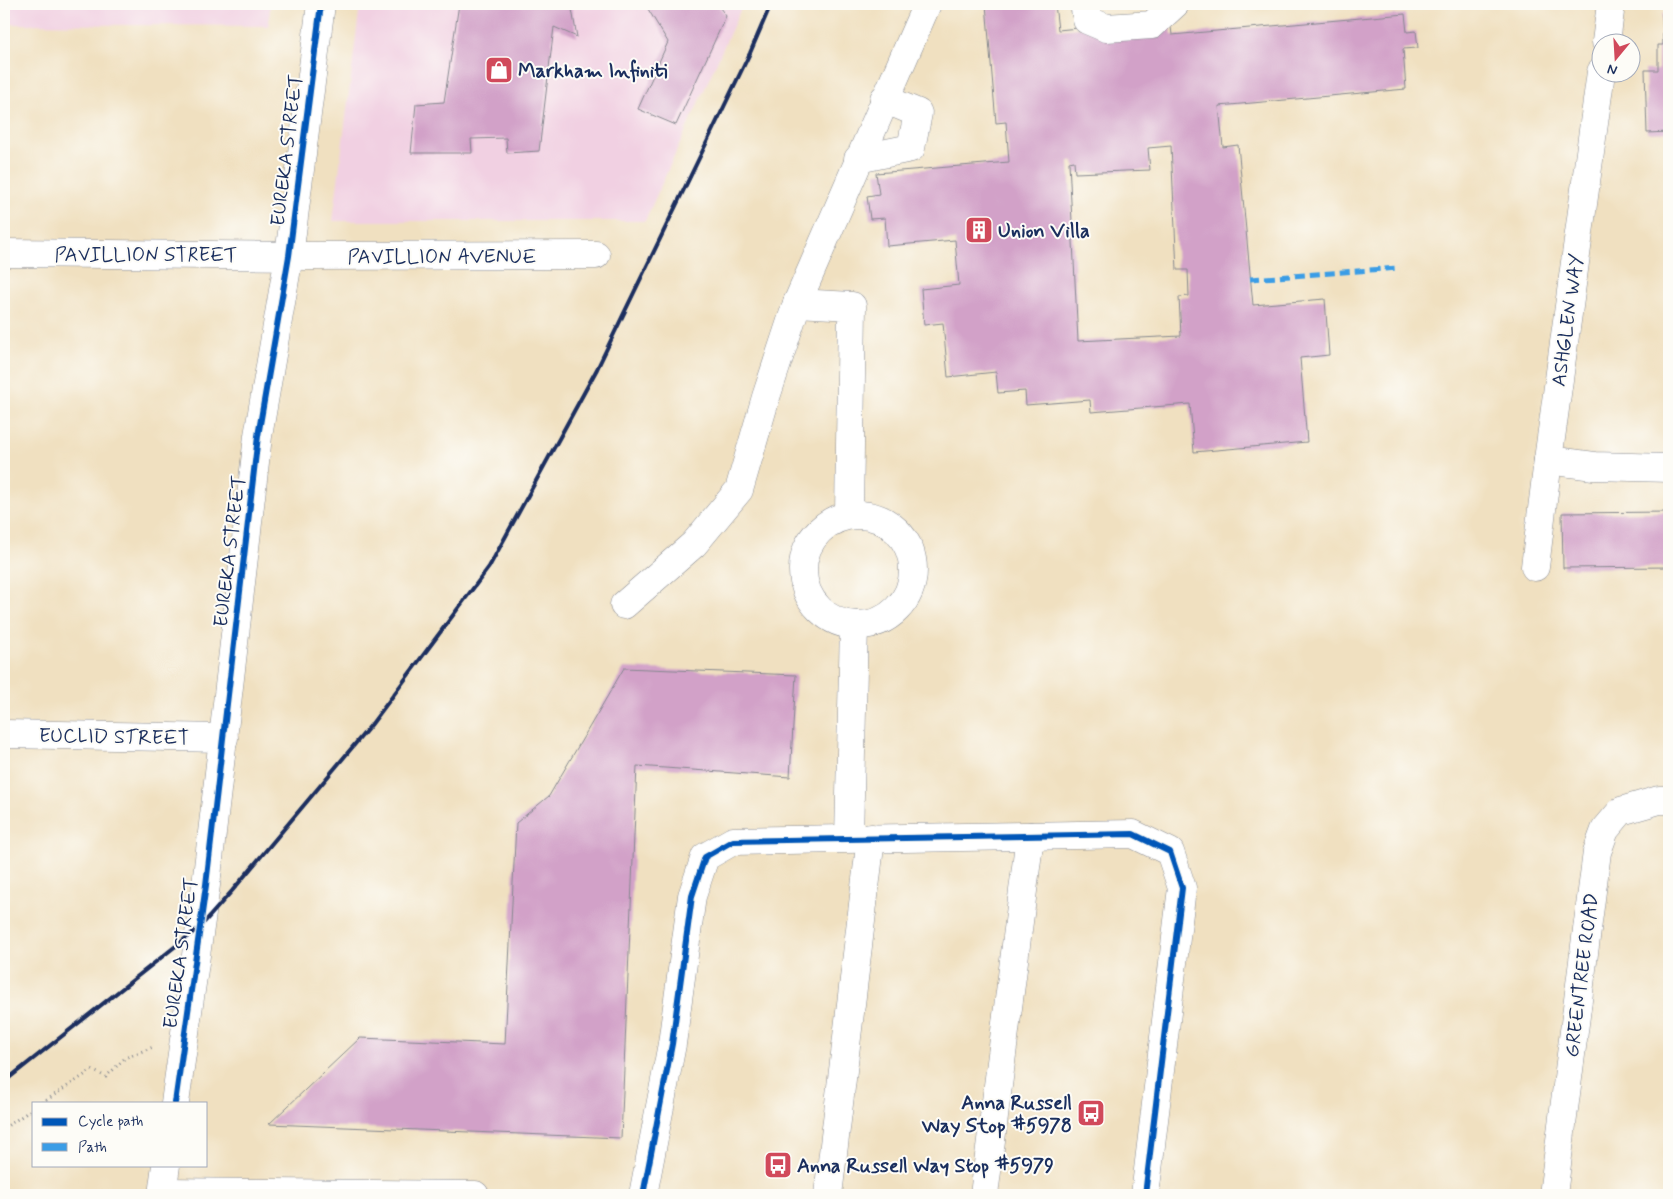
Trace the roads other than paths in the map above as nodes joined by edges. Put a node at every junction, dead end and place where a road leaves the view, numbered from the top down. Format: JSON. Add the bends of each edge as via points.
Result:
{"nodes":[{"id":1,"x":321,"y":4,"type":"edge"},
{"id":2,"x":927,"y":4,"type":"edge"},
{"id":3,"x":1084,"y":4,"type":"edge"},
{"id":4,"x":1175,"y":4,"type":"edge"},
{"id":5,"x":1611,"y":4,"type":"edge"},
{"id":6,"x":1607,"y":32,"type":"edge"},
{"id":7,"x":1600,"y":82,"type":"edge"},
{"id":8,"x":884,"y":100,"type":"junction"},
{"id":9,"x":858,"y":159,"type":"junction"},
{"id":10,"x":4,"y":253,"type":"edge"},
{"id":11,"x":596,"y":255,"type":"dead end"},
{"id":12,"x":289,"y":256,"type":"junction"},
{"id":13,"x":797,"y":303,"type":"junction"},
{"id":14,"x":1548,"y":460,"type":"junction"},
{"id":15,"x":1669,"y":468,"type":"edge"},
{"id":16,"x":849,"y":515,"type":"junction"},
{"id":17,"x":1535,"y":567,"type":"dead end"},
{"id":18,"x":624,"y":605,"type":"dead end"},
{"id":19,"x":854,"y":625,"type":"junction"},
{"id":20,"x":4,"y":734,"type":"edge"},
{"id":21,"x":224,"y":738,"type":"junction"},
{"id":22,"x":1669,"y":800,"type":"edge"},
{"id":23,"x":1030,"y":836,"type":"junction"},
{"id":24,"x":860,"y":838,"type":"junction"},
{"id":25,"x":175,"y":1102,"type":"edge"},
{"id":26,"x":164,"y":1184,"type":"edge"},
{"id":27,"x":475,"y":1195,"type":"edge"},
{"id":28,"x":643,"y":1195,"type":"edge"},
{"id":29,"x":828,"y":1195,"type":"edge"},
{"id":30,"x":984,"y":1195,"type":"edge"},
{"id":31,"x":1145,"y":1195,"type":"edge"},
{"id":32,"x":1553,"y":1195,"type":"edge"}],
"edges":[{"from":1,"to":12,"type":"street","name":"EUREKA STREET"},
{"from":2,"to":8,"type":"street"},
{"from":3,"to":4,"type":"street","via":[[1087,20],[1106,28],[1152,24]]},
{"from":5,"to":6,"type":"street"},
{"from":7,"to":14,"type":"street","name":"ASHGLEN WAY"},
{"from":8,"to":9,"type":"street"},
{"from":8,"to":9,"type":"street","via":[[918,113],[911,148]]},
{"from":9,"to":13,"type":"street"},
{"from":10,"to":12,"type":"street","name":"PAVILLION STREET"},
{"from":11,"to":12,"type":"street","name":"PAVILLION AVENUE"},
{"from":12,"to":21,"type":"street","name":"EUREKA STREET","via":[[258,436]]},
{"from":13,"to":16,"type":"street","via":[[852,306]]},
{"from":13,"to":18,"type":"street","via":[[739,490],[694,544]]},
{"from":14,"to":15,"type":"street","via":[[1594,466]]},
{"from":14,"to":17,"type":"street","name":"ASHGLEN WAY"},
{"from":16,"to":19,"type":"street","via":[[832,521],[813,538],[803,563],[803,581],[821,611]]},
{"from":16,"to":19,"type":"street","via":[[867,515],[884,520],[898,531],[908,547],[913,565],[912,584],[904,601],[890,615],[873,623]]},
{"from":19,"to":24,"type":"street"},
{"from":20,"to":21,"type":"street","name":"EUCLID STREET"},
{"from":21,"to":25,"type":"street","name":"EUREKA STREET"},
{"from":22,"to":32,"type":"street","name":"GREENTREE ROAD","via":[[1621,811],[1605,830],[1597,852]]},
{"from":23,"to":24,"type":"street"},
{"from":23,"to":30,"type":"street"},
{"from":23,"to":31,"type":"street","via":[[1133,834],[1170,852],[1182,888]]},
{"from":24,"to":28,"type":"street","via":[[733,841],[705,857],[692,896],[672,1044]]},
{"from":24,"to":29,"type":"street"},
{"from":26,"to":27,"type":"street"}]}
